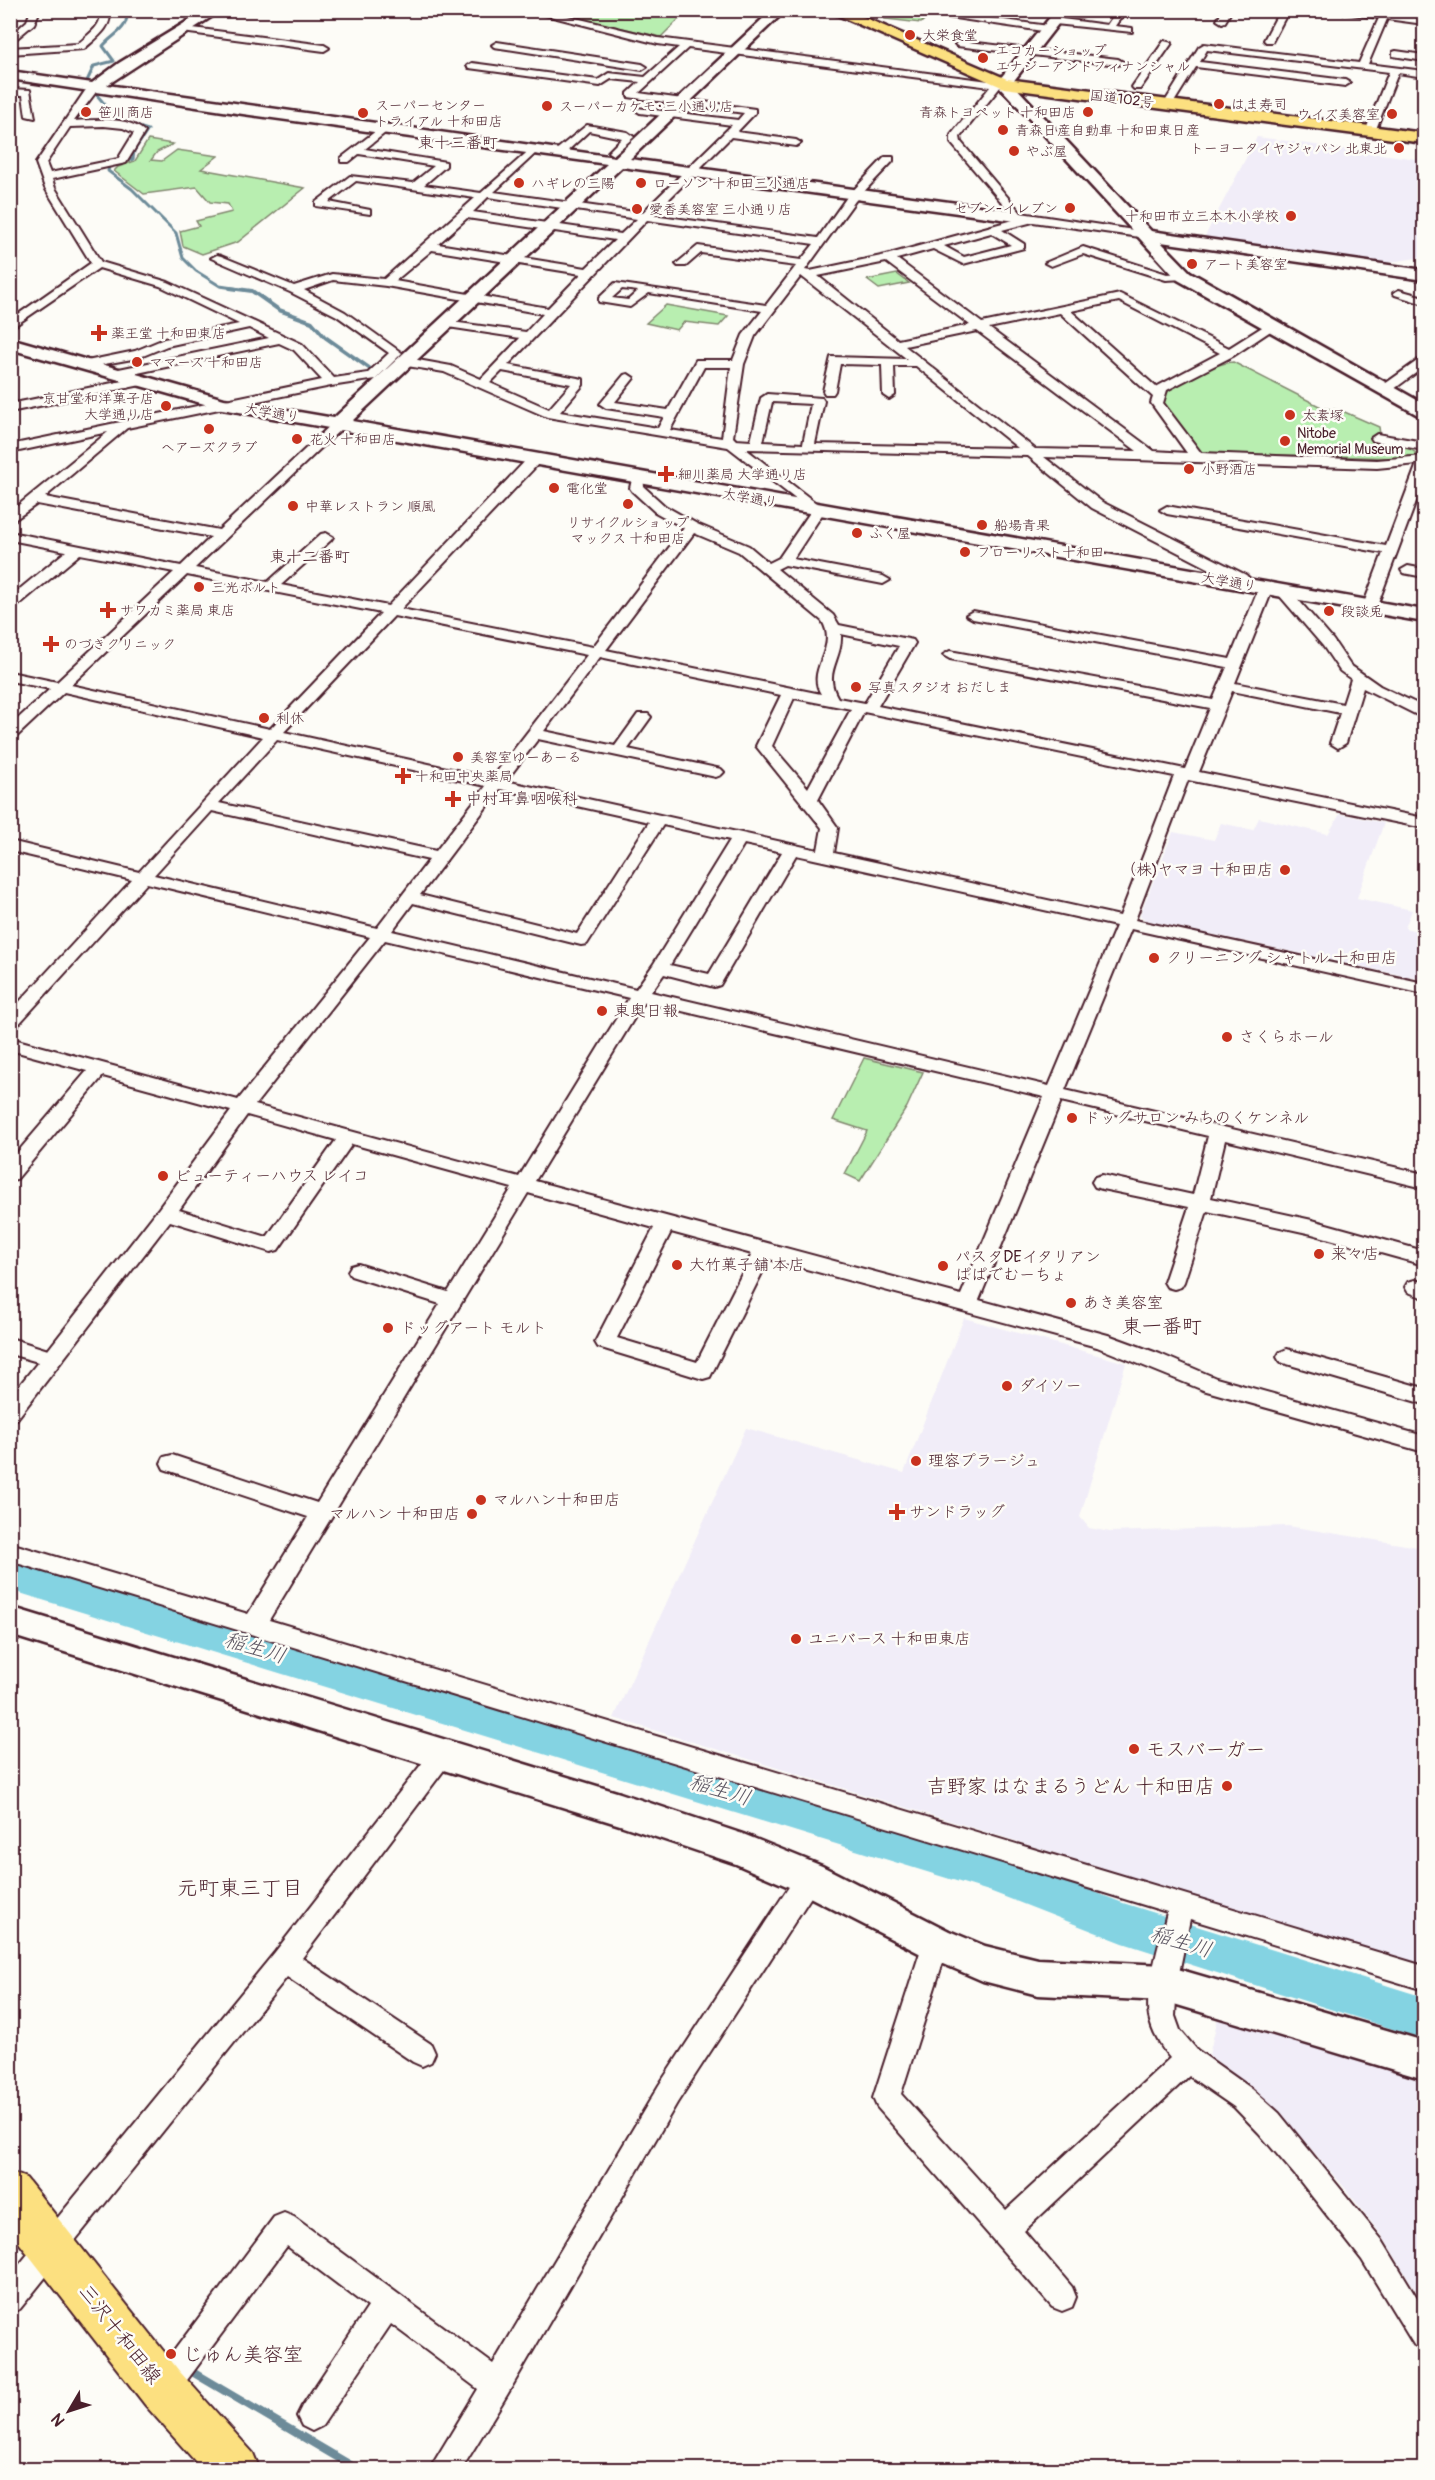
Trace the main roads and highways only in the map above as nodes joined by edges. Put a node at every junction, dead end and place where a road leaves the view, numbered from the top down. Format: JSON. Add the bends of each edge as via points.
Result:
{"nodes":[{"id":1,"x":833,"y":10,"type":"edge"},
{"id":2,"x":1425,"y":138,"type":"edge"},
{"id":3,"x":10,"y":2193,"type":"edge"},
{"id":4,"x":236,"y":2469,"type":"edge"}],
"edges":[{"from":1,"to":2,"type":"highway","name":"国道102号","via":[[1001,84]]},
{"from":3,"to":4,"type":"main road","name":"三沢十和田線","via":[[114,2329]]}]}
